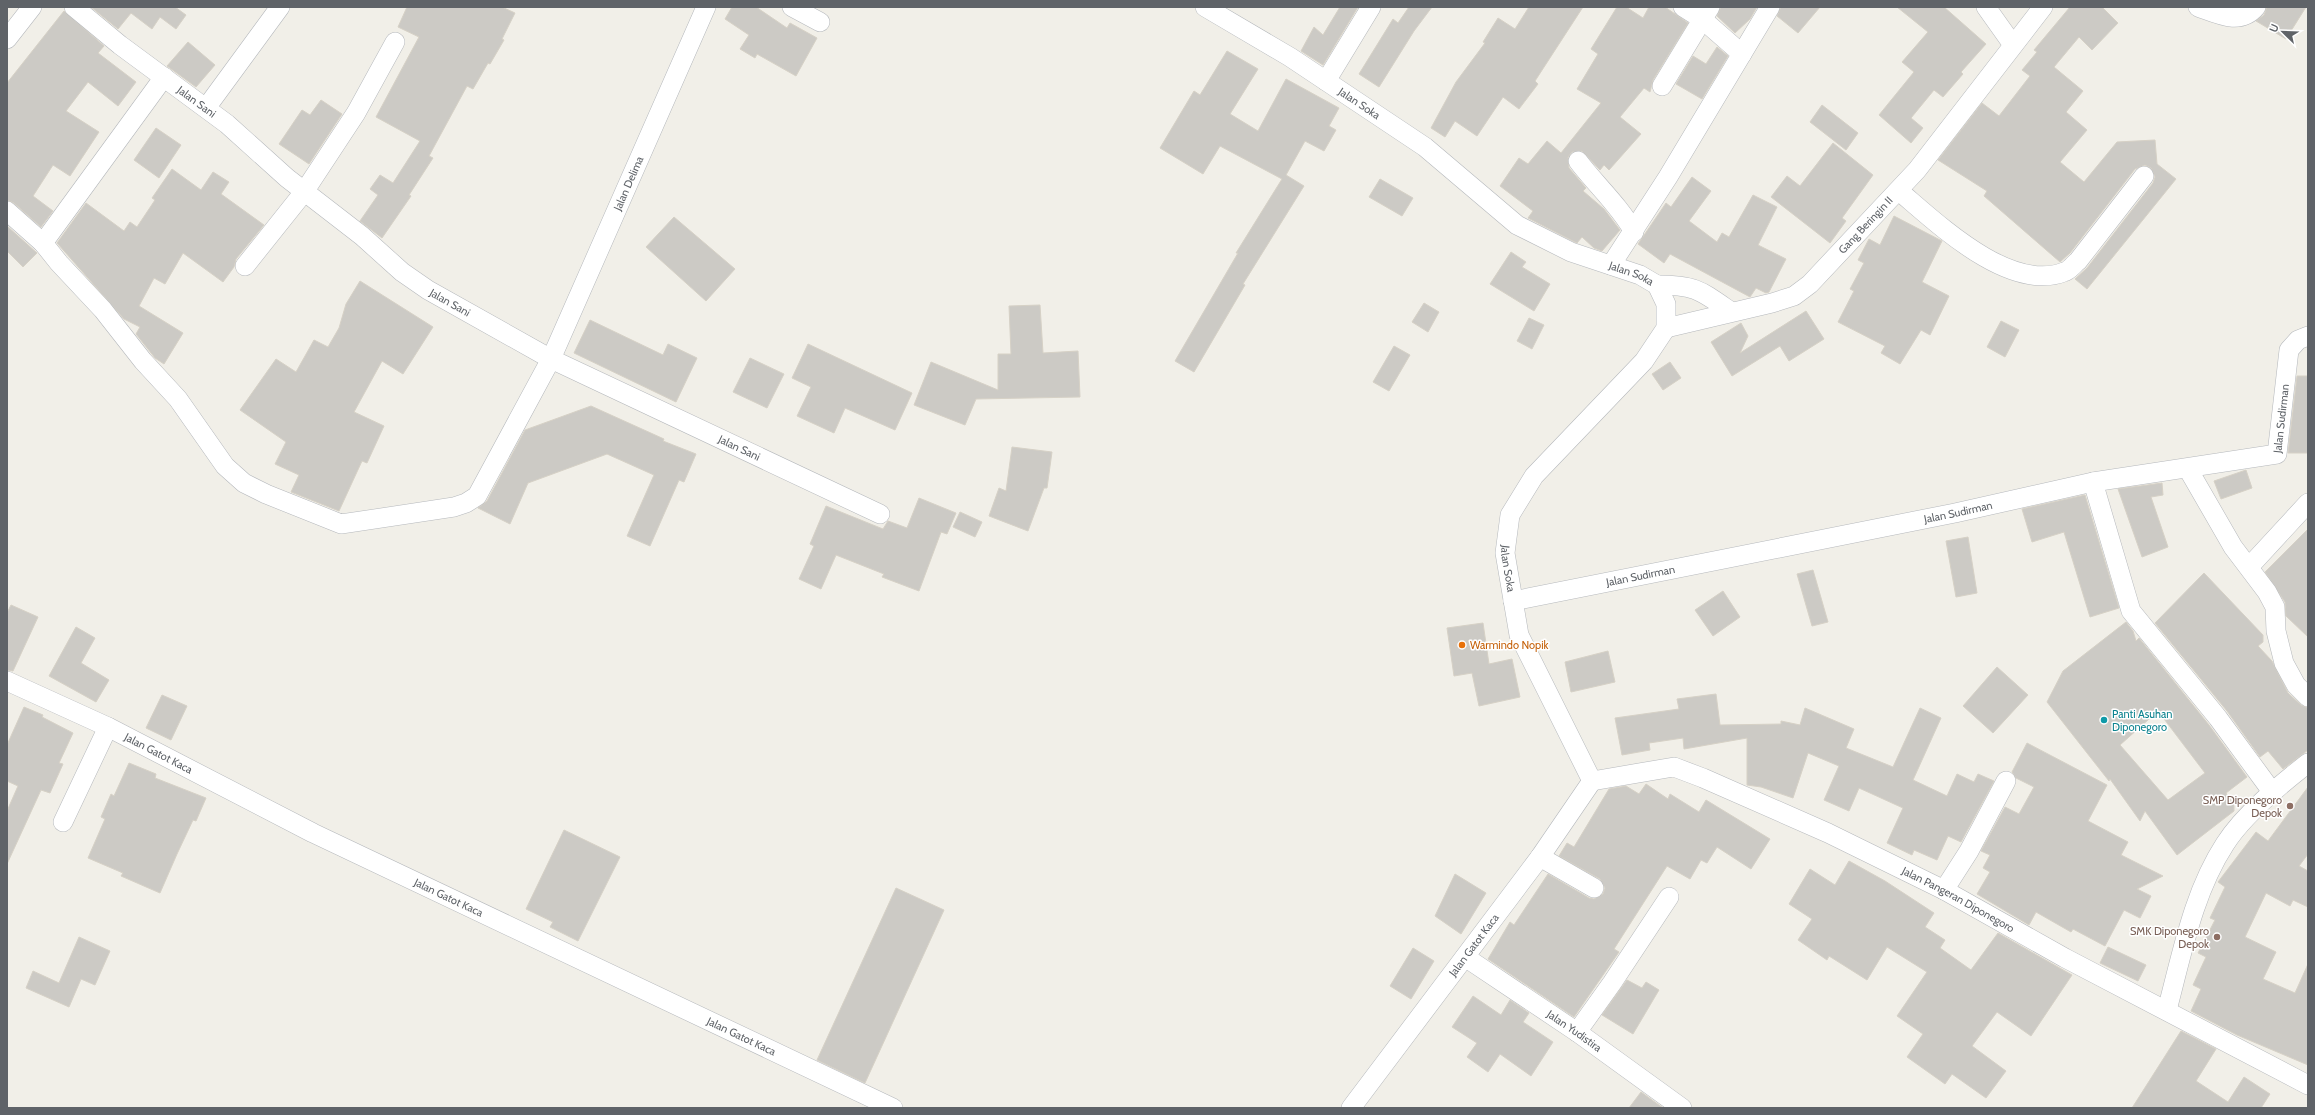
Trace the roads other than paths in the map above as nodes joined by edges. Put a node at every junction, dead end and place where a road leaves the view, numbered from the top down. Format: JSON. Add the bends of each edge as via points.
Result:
{"nodes":[{"id":1,"x":32,"y":7,"type":"edge"},
{"id":2,"x":74,"y":7,"type":"edge"},
{"id":3,"x":280,"y":7,"type":"edge"},
{"id":4,"x":706,"y":7,"type":"edge"},
{"id":5,"x":792,"y":7,"type":"edge"},
{"id":6,"x":1205,"y":7,"type":"edge"},
{"id":7,"x":1371,"y":7,"type":"edge"},
{"id":8,"x":1683,"y":7,"type":"edge"},
{"id":9,"x":1770,"y":7,"type":"edge"},
{"id":10,"x":1986,"y":7,"type":"edge"},
{"id":11,"x":2043,"y":7,"type":"edge"},
{"id":12,"x":2198,"y":7,"type":"edge"},
{"id":13,"x":2256,"y":7,"type":"edge"},
{"id":14,"x":1706,"y":13,"type":"edge"},
{"id":15,"x":820,"y":22,"type":"dead end"},
{"id":16,"x":7,"y":39,"type":"edge"},
{"id":17,"x":395,"y":42,"type":"dead end"},
{"id":18,"x":2013,"y":45,"type":"junction"},
{"id":19,"x":1742,"y":54,"type":"junction"},
{"id":20,"x":164,"y":77,"type":"junction"},
{"id":21,"x":1326,"y":81,"type":"junction"},
{"id":22,"x":1662,"y":86,"type":"dead end"},
{"id":23,"x":206,"y":108,"type":"junction"},
{"id":24,"x":1578,"y":161,"type":"dead end"},
{"id":25,"x":2144,"y":176,"type":"dead end"},
{"id":26,"x":1899,"y":191,"type":"junction"},
{"id":27,"x":304,"y":192,"type":"junction"},
{"id":28,"x":7,"y":211,"type":"edge"},
{"id":29,"x":1634,"y":232,"type":"junction"},
{"id":30,"x":44,"y":243,"type":"junction"},
{"id":31,"x":1611,"y":265,"type":"junction"},
{"id":32,"x":245,"y":266,"type":"dead end"},
{"id":33,"x":1657,"y":285,"type":"junction"},
{"id":34,"x":1730,"y":311,"type":"junction"},
{"id":35,"x":1666,"y":328,"type":"junction"},
{"id":36,"x":2308,"y":336,"type":"edge"},
{"id":37,"x":551,"y":359,"type":"junction"},
{"id":38,"x":2188,"y":468,"type":"junction"},
{"id":39,"x":2093,"y":482,"type":"junction"},
{"id":40,"x":2308,"y":503,"type":"edge"},
{"id":41,"x":880,"y":514,"type":"dead end"},
{"id":42,"x":2249,"y":567,"type":"junction"},
{"id":43,"x":1513,"y":601,"type":"junction"},
{"id":44,"x":9,"y":688,"type":"edge"},
{"id":45,"x":2308,"y":697,"type":"edge"},
{"id":46,"x":108,"y":727,"type":"junction"},
{"id":47,"x":2308,"y":763,"type":"edge"},
{"id":48,"x":1592,"y":780,"type":"junction"},
{"id":49,"x":2006,"y":781,"type":"dead end"},
{"id":50,"x":2273,"y":793,"type":"junction"},
{"id":51,"x":62,"y":822,"type":"dead end"},
{"id":52,"x":1540,"y":857,"type":"junction"},
{"id":53,"x":1594,"y":888,"type":"dead end"},
{"id":54,"x":1944,"y":890,"type":"junction"},
{"id":55,"x":1669,"y":897,"type":"dead end"},
{"id":56,"x":1465,"y":957,"type":"junction"},
{"id":57,"x":2166,"y":1010,"type":"junction"},
{"id":58,"x":1577,"y":1032,"type":"junction"},
{"id":59,"x":2308,"y":1084,"type":"edge"},
{"id":60,"x":1678,"y":1107,"type":"edge"},
{"id":61,"x":894,"y":1108,"type":"edge"},
{"id":62,"x":1351,"y":1108,"type":"edge"}],
"edges":[{"from":1,"to":16,"type":"street"},
{"from":2,"to":20,"type":"street","name":"Jalan Sani"},
{"from":3,"to":23,"type":"street"},
{"from":4,"to":37,"type":"street","name":"Jalan Delima"},
{"from":5,"to":15,"type":"street"},
{"from":6,"to":21,"type":"street","name":"Jalan Soka"},
{"from":7,"to":21,"type":"street"},
{"from":8,"to":14,"type":"street"},
{"from":9,"to":19,"type":"street"},
{"from":10,"to":18,"type":"street"},
{"from":11,"to":18,"type":"street","name":"Gang Beringin II"},
{"from":12,"to":13,"type":"street","via":[[2232,19],[2251,12]]},
{"from":14,"to":19,"type":"street"},
{"from":14,"to":22,"type":"street"},
{"from":17,"to":27,"type":"street","via":[[356,113]]},
{"from":18,"to":26,"type":"street","name":"Gang Beringin II"},
{"from":19,"to":29,"type":"street"},
{"from":20,"to":23,"type":"street","name":"Jalan Sani"},
{"from":20,"to":30,"type":"street"},
{"from":21,"to":31,"type":"street","name":"Jalan Soka","via":[[1425,147],[1517,224],[1571,252]]},
{"from":23,"to":27,"type":"street","name":"Jalan Sani"},
{"from":24,"to":29,"type":"street","via":[[1627,219]]},
{"from":25,"to":26,"type":"street","via":[[2078,261],[2064,272],[2039,276],[2002,267],[1965,246]]},
{"from":26,"to":34,"type":"street","name":"Gang Beringin II","via":[[1810,284],[1794,296]]},
{"from":27,"to":32,"type":"street"},
{"from":27,"to":37,"type":"street","name":"Jalan Sani","via":[[428,290]]},
{"from":28,"to":30,"type":"street","name":"Jalan Delima"},
{"from":29,"to":31,"type":"street"},
{"from":30,"to":37,"type":"street","name":"Jalan Delima","via":[[59,264],[103,310],[143,362],[178,398],[225,466],[244,483],[332,522],[348,523],[454,506],[466,503],[477,496]]},
{"from":31,"to":33,"type":"street","name":"Jalan Soka","via":[[1640,275]]},
{"from":33,"to":34,"type":"street","via":[[1684,285],[1703,292]]},
{"from":33,"to":35,"type":"street","name":"Jalan Soka","via":[[1666,304]]},
{"from":34,"to":35,"type":"street","name":"Gang Beringin II"},
{"from":35,"to":43,"type":"street","name":"Jalan Soka","via":[[1644,361],[1534,476],[1510,515],[1505,552]]},
{"from":36,"to":38,"type":"street","name":"Jalan Sudirman","via":[[2298,340],[2289,350],[2277,454]]},
{"from":37,"to":41,"type":"street","name":"Jalan Sani"},
{"from":38,"to":39,"type":"street","name":"Jalan Sudirman"},
{"from":38,"to":42,"type":"street","via":[[2233,547]]},
{"from":39,"to":43,"type":"street","name":"Jalan Sudirman","via":[[1955,513]]},
{"from":39,"to":50,"type":"street","via":[[2131,611],[2218,718]]},
{"from":40,"to":42,"type":"street"},
{"from":42,"to":45,"type":"street","via":[[2275,607],[2276,631],[2284,663],[2296,685]]},
{"from":43,"to":48,"type":"street","name":"Jalan Soka","via":[[1519,636]]},
{"from":44,"to":46,"type":"street","name":"Jalan Gatot Kaca"},
{"from":46,"to":51,"type":"street"},
{"from":46,"to":61,"type":"street","name":"Jalan Gatot Kaca","via":[[313,833]]},
{"from":47,"to":50,"type":"street"},
{"from":48,"to":52,"type":"street","name":"Jalan Gatot Kaca"},
{"from":48,"to":54,"type":"street","name":"Jalan Pangeran Diponegoro","via":[[1674,767],[1828,833]]},
{"from":49,"to":54,"type":"street","via":[[1969,851]]},
{"from":50,"to":57,"type":"street","via":[[2226,843],[2200,891]]},
{"from":52,"to":53,"type":"street"},
{"from":52,"to":56,"type":"street","name":"Jalan Gatot Kaca"},
{"from":54,"to":57,"type":"street","name":"Jalan Pangeran Diponegoro","via":[[2065,958]]},
{"from":55,"to":58,"type":"street"},
{"from":56,"to":58,"type":"street","name":"Jalan Yudistira"},
{"from":56,"to":62,"type":"street","name":"Jalan Gatot Kaca"},
{"from":57,"to":59,"type":"street","name":"Jalan Pangeran Diponegoro"},
{"from":58,"to":60,"type":"street","name":"Jalan Yudistira"}]}
